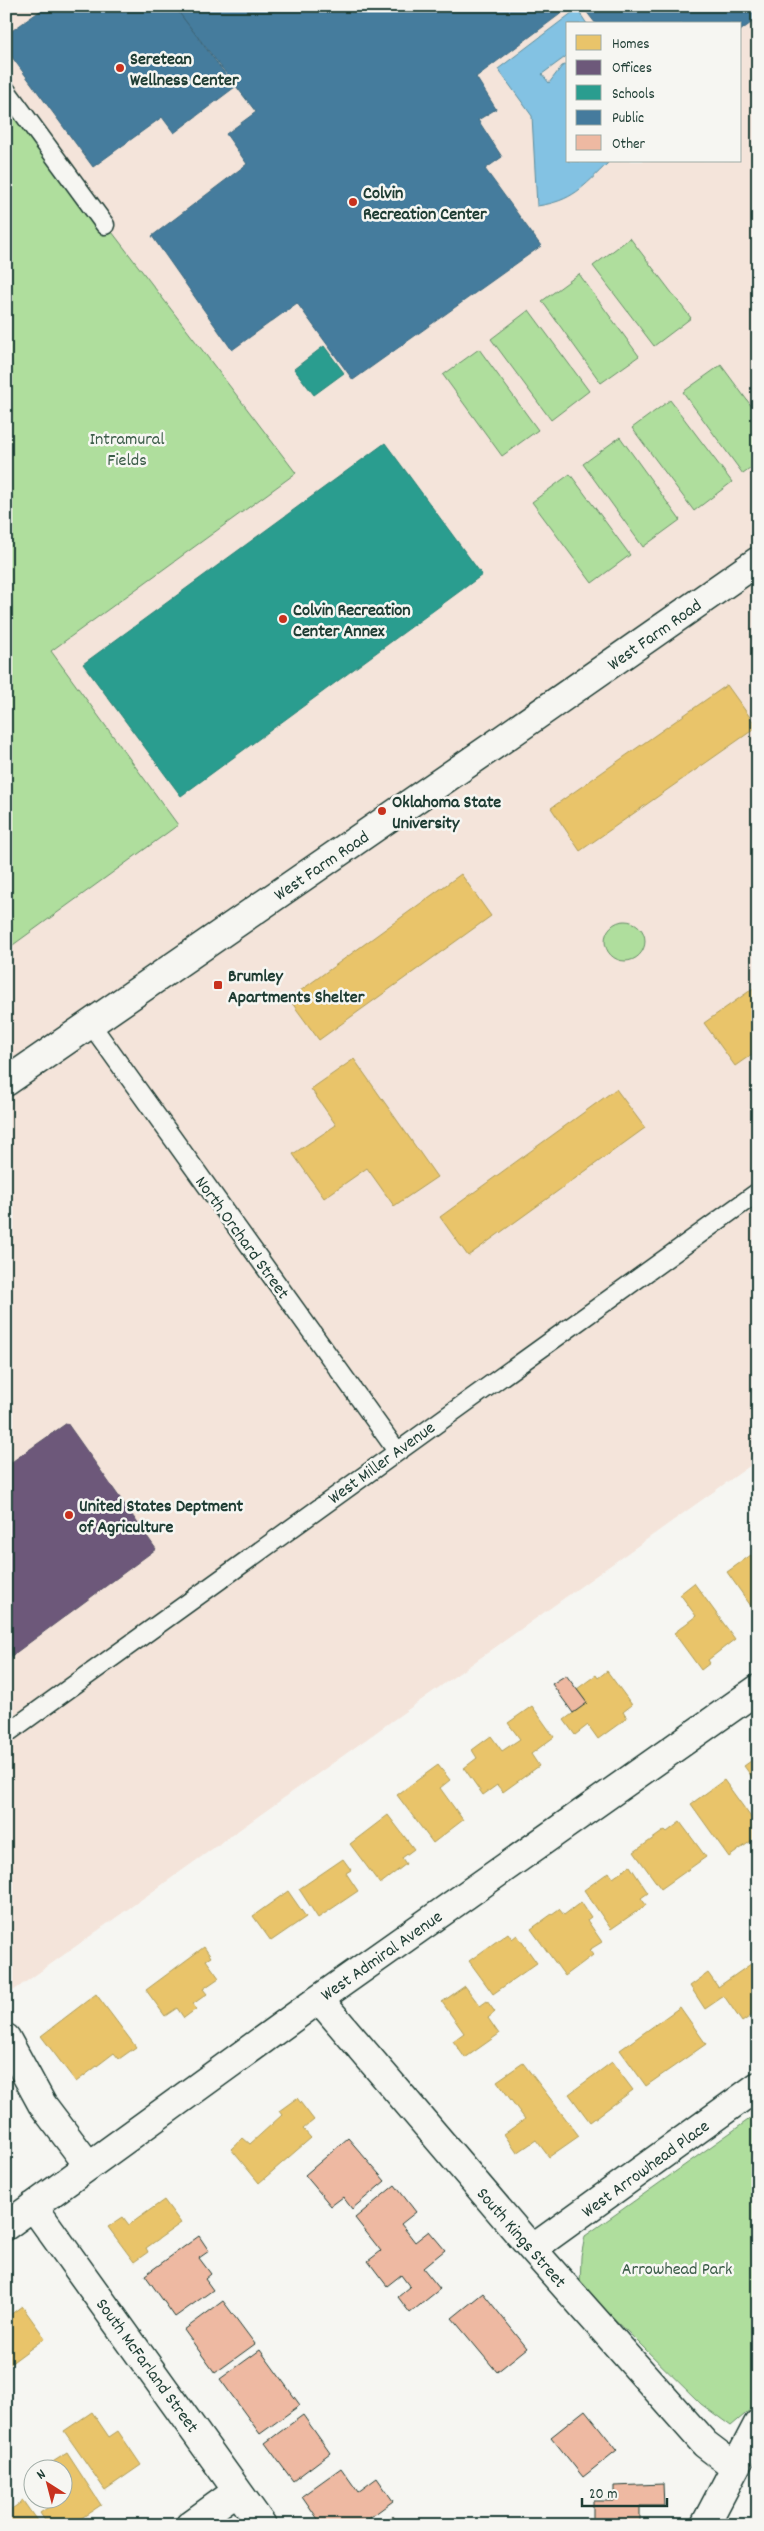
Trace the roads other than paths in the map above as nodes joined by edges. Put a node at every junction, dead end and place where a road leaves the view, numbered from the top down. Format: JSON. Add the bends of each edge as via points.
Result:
{"nodes":[{"id":1,"x":6,"y":90,"type":"edge"},
{"id":2,"x":105,"y":225,"type":"dead end"},
{"id":3,"x":758,"y":561,"type":"edge"},
{"id":4,"x":90,"y":1023,"type":"junction"},
{"id":5,"x":6,"y":1082,"type":"edge"},
{"id":6,"x":758,"y":1192,"type":"edge"},
{"id":7,"x":397,"y":1451,"type":"junction"},
{"id":8,"x":758,"y":1689,"type":"edge"},
{"id":9,"x":6,"y":1734,"type":"edge"},
{"id":10,"x":318,"y":1999,"type":"junction"},
{"id":11,"x":6,"y":2038,"type":"edge"},
{"id":12,"x":758,"y":2086,"type":"edge"},
{"id":13,"x":89,"y":2166,"type":"junction"},
{"id":14,"x":34,"y":2206,"type":"junction"},
{"id":15,"x":6,"y":2226,"type":"edge"},
{"id":16,"x":532,"y":2249,"type":"junction"},
{"id":17,"x":758,"y":2424,"type":"edge"},
{"id":18,"x":734,"y":2466,"type":"junction"},
{"id":19,"x":237,"y":2491,"type":"junction"},
{"id":20,"x":190,"y":2525,"type":"edge"},
{"id":21,"x":262,"y":2525,"type":"edge"},
{"id":22,"x":705,"y":2525,"type":"edge"}],
"edges":[{"from":1,"to":2,"type":"lane"},
{"from":3,"to":4,"type":"street","name":"West Farm Road"},
{"from":4,"to":5,"type":"street","name":"West Farm Road"},
{"from":4,"to":7,"type":"lane","name":"North Orchard Street"},
{"from":6,"to":7,"type":"lane","name":"West Miller Avenue"},
{"from":7,"to":9,"type":"lane","name":"West Miller Avenue"},
{"from":8,"to":10,"type":"street","name":"West Admiral Avenue"},
{"from":10,"to":13,"type":"street","name":"West Admiral Avenue"},
{"from":10,"to":16,"type":"street","name":"South Kings Street"},
{"from":11,"to":13,"type":"street","via":[[42,2104]]},
{"from":12,"to":16,"type":"street","name":"West Arrowhead Place"},
{"from":13,"to":14,"type":"street","name":"West Admiral Avenue"},
{"from":14,"to":15,"type":"street","name":"West Admiral Avenue"},
{"from":14,"to":19,"type":"street","name":"South McFarland Street"},
{"from":16,"to":18,"type":"street","name":"South Kings Street","via":[[705,2444]]},
{"from":17,"to":18,"type":"street"},
{"from":18,"to":22,"type":"street"},
{"from":19,"to":20,"type":"street"},
{"from":19,"to":21,"type":"street","name":"South McFarland Street"}]}
